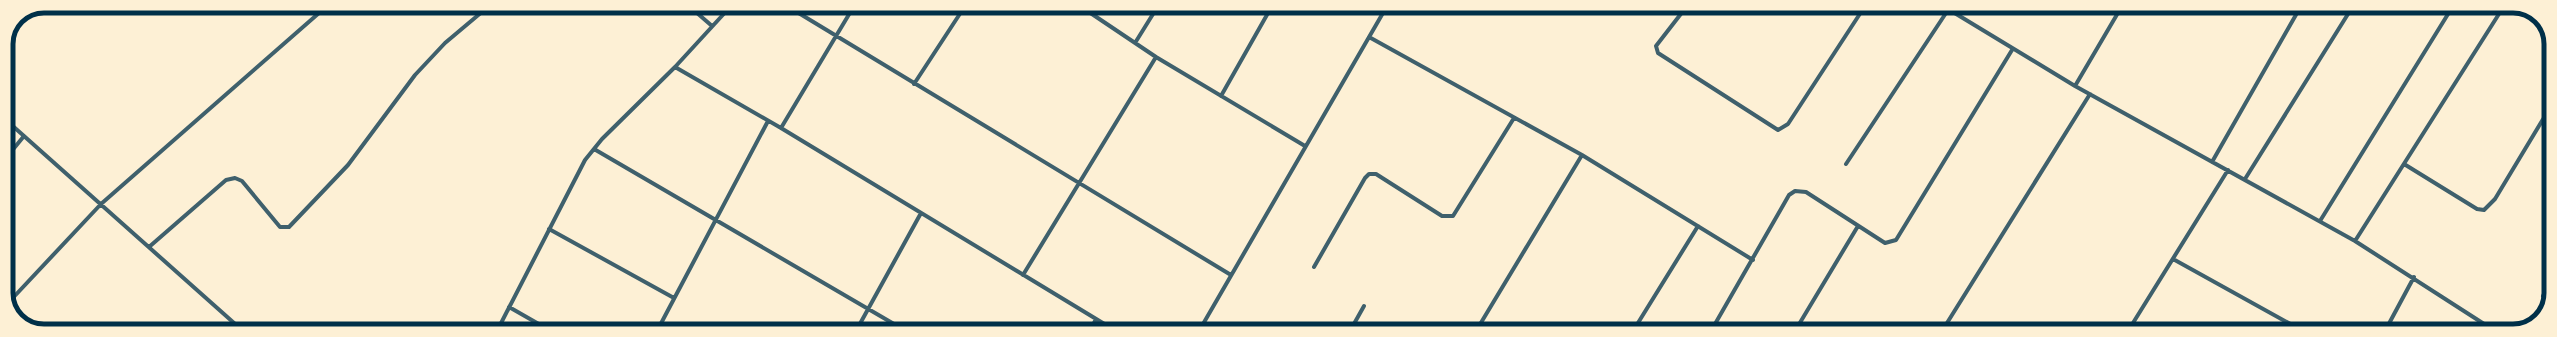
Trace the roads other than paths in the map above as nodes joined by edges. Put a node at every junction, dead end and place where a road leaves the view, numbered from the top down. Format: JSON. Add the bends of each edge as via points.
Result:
{"nodes":[{"id":1,"x":319,"y":13,"type":"edge"},
{"id":2,"x":480,"y":13,"type":"edge"},
{"id":3,"x":697,"y":13,"type":"edge"},
{"id":4,"x":724,"y":13,"type":"edge"},
{"id":5,"x":798,"y":13,"type":"edge"},
{"id":6,"x":850,"y":13,"type":"edge"},
{"id":7,"x":960,"y":13,"type":"edge"},
{"id":8,"x":1090,"y":13,"type":"edge"},
{"id":9,"x":1154,"y":13,"type":"edge"},
{"id":10,"x":1268,"y":13,"type":"edge"},
{"id":11,"x":1383,"y":13,"type":"edge"},
{"id":12,"x":1681,"y":13,"type":"edge"},
{"id":13,"x":1860,"y":13,"type":"edge"},
{"id":14,"x":1946,"y":13,"type":"edge"},
{"id":15,"x":1953,"y":13,"type":"edge"},
{"id":16,"x":2118,"y":13,"type":"edge"},
{"id":17,"x":2297,"y":13,"type":"edge"},
{"id":18,"x":2349,"y":13,"type":"edge"},
{"id":19,"x":2449,"y":13,"type":"edge"},
{"id":20,"x":2500,"y":13,"type":"edge"},
{"id":21,"x":712,"y":26,"type":"junction"},
{"id":22,"x":836,"y":36,"type":"junction"},
{"id":23,"x":1369,"y":37,"type":"junction"},
{"id":24,"x":1135,"y":43,"type":"junction"},
{"id":25,"x":2012,"y":50,"type":"junction"},
{"id":26,"x":1156,"y":57,"type":"junction"},
{"id":27,"x":675,"y":67,"type":"junction"},
{"id":28,"x":914,"y":84,"type":"junction"},
{"id":29,"x":2075,"y":86,"type":"junction"},
{"id":30,"x":2090,"y":94,"type":"junction"},
{"id":31,"x":1221,"y":96,"type":"junction"},
{"id":32,"x":1514,"y":118,"type":"junction"},
{"id":33,"x":2544,"y":118,"type":"edge"},
{"id":34,"x":768,"y":121,"type":"junction"},
{"id":35,"x":13,"y":126,"type":"edge"},
{"id":36,"x":781,"y":128,"type":"junction"},
{"id":37,"x":24,"y":136,"type":"junction"},
{"id":38,"x":1305,"y":146,"type":"junction"},
{"id":39,"x":13,"y":149,"type":"edge"},
{"id":40,"x":594,"y":149,"type":"junction"},
{"id":41,"x":1582,"y":155,"type":"junction"},
{"id":42,"x":2212,"y":162,"type":"junction"},
{"id":43,"x":1846,"y":164,"type":"dead end"},
{"id":44,"x":2404,"y":164,"type":"junction"},
{"id":45,"x":2228,"y":170,"type":"junction"},
{"id":46,"x":2245,"y":179,"type":"junction"},
{"id":47,"x":1079,"y":182,"type":"junction"},
{"id":48,"x":101,"y":204,"type":"junction"},
{"id":49,"x":921,"y":213,"type":"junction"},
{"id":50,"x":715,"y":221,"type":"junction"},
{"id":51,"x":2320,"y":221,"type":"junction"},
{"id":52,"x":1698,"y":226,"type":"junction"},
{"id":53,"x":1858,"y":226,"type":"junction"},
{"id":54,"x":549,"y":229,"type":"junction"},
{"id":55,"x":2356,"y":241,"type":"junction"},
{"id":56,"x":149,"y":247,"type":"junction"},
{"id":57,"x":2173,"y":259,"type":"junction"},
{"id":58,"x":1753,"y":260,"type":"junction"},
{"id":59,"x":1314,"y":267,"type":"dead end"},
{"id":60,"x":1023,"y":275,"type":"junction"},
{"id":61,"x":1231,"y":275,"type":"junction"},
{"id":62,"x":2414,"y":277,"type":"junction"},
{"id":63,"x":14,"y":297,"type":"edge"},
{"id":64,"x":674,"y":298,"type":"junction"},
{"id":65,"x":1364,"y":306,"type":"dead end"},
{"id":66,"x":509,"y":307,"type":"junction"},
{"id":67,"x":868,"y":308,"type":"junction"},
{"id":68,"x":1096,"y":319,"type":"junction"},
{"id":69,"x":235,"y":324,"type":"edge"},
{"id":70,"x":500,"y":324,"type":"edge"},
{"id":71,"x":539,"y":324,"type":"edge"},
{"id":72,"x":661,"y":324,"type":"edge"},
{"id":73,"x":860,"y":324,"type":"edge"},
{"id":74,"x":894,"y":324,"type":"edge"},
{"id":75,"x":1094,"y":324,"type":"edge"},
{"id":76,"x":1104,"y":324,"type":"edge"},
{"id":77,"x":1203,"y":324,"type":"edge"},
{"id":78,"x":1354,"y":324,"type":"edge"},
{"id":79,"x":1480,"y":324,"type":"edge"},
{"id":80,"x":1637,"y":324,"type":"edge"},
{"id":81,"x":1715,"y":324,"type":"edge"},
{"id":82,"x":1799,"y":324,"type":"edge"},
{"id":83,"x":1946,"y":324,"type":"edge"},
{"id":84,"x":2133,"y":324,"type":"edge"},
{"id":85,"x":2290,"y":324,"type":"edge"},
{"id":86,"x":2389,"y":324,"type":"edge"},
{"id":87,"x":2484,"y":324,"type":"edge"}],
"edges":[{"from":1,"to":48,"type":"street"},
{"from":2,"to":56,"type":"street","via":[[424,65],[348,166],[289,228],[280,227],[242,181],[235,178],[226,180]]},
{"from":3,"to":21,"type":"street"},
{"from":4,"to":21,"type":"street"},
{"from":5,"to":22,"type":"street"},
{"from":6,"to":22,"type":"street"},
{"from":7,"to":28,"type":"street"},
{"from":8,"to":24,"type":"street"},
{"from":9,"to":24,"type":"street"},
{"from":10,"to":31,"type":"street"},
{"from":11,"to":23,"type":"street"},
{"from":12,"to":13,"type":"street","via":[[1660,39],[1656,46],[1658,53],[1778,130],[1788,124]]},
{"from":14,"to":43,"type":"street"},
{"from":15,"to":25,"type":"street"},
{"from":16,"to":29,"type":"street"},
{"from":17,"to":42,"type":"street"},
{"from":18,"to":46,"type":"street"},
{"from":19,"to":51,"type":"street"},
{"from":20,"to":44,"type":"street"},
{"from":21,"to":27,"type":"street"},
{"from":22,"to":28,"type":"street"},
{"from":22,"to":36,"type":"street"},
{"from":23,"to":32,"type":"street"},
{"from":23,"to":38,"type":"street"},
{"from":24,"to":26,"type":"street"},
{"from":25,"to":29,"type":"street"},
{"from":25,"to":53,"type":"street","via":[[1896,240],[1886,243]]},
{"from":26,"to":31,"type":"street"},
{"from":26,"to":47,"type":"street"},
{"from":27,"to":34,"type":"street"},
{"from":27,"to":40,"type":"street"},
{"from":28,"to":47,"type":"street"},
{"from":29,"to":30,"type":"street"},
{"from":30,"to":42,"type":"street"},
{"from":30,"to":83,"type":"street"},
{"from":31,"to":38,"type":"street"},
{"from":32,"to":41,"type":"street"},
{"from":32,"to":59,"type":"street","via":[[1453,216],[1442,216],[1376,174],[1369,174]]},
{"from":33,"to":44,"type":"street","via":[[2495,199],[2484,210],[2477,209]]},
{"from":34,"to":36,"type":"street"},
{"from":34,"to":50,"type":"street"},
{"from":35,"to":37,"type":"street"},
{"from":36,"to":49,"type":"street"},
{"from":37,"to":39,"type":"street"},
{"from":37,"to":48,"type":"street"},
{"from":38,"to":61,"type":"street"},
{"from":40,"to":50,"type":"street"},
{"from":40,"to":54,"type":"street","via":[[574,177]]},
{"from":41,"to":52,"type":"street"},
{"from":41,"to":79,"type":"street"},
{"from":42,"to":45,"type":"street"},
{"from":44,"to":55,"type":"street"},
{"from":45,"to":46,"type":"street"},
{"from":45,"to":57,"type":"street"},
{"from":46,"to":51,"type":"street"},
{"from":47,"to":60,"type":"street"},
{"from":47,"to":61,"type":"street"},
{"from":48,"to":56,"type":"street"},
{"from":48,"to":63,"type":"street"},
{"from":49,"to":60,"type":"street"},
{"from":49,"to":67,"type":"street"},
{"from":50,"to":64,"type":"street"},
{"from":50,"to":67,"type":"street"},
{"from":51,"to":55,"type":"street"},
{"from":52,"to":58,"type":"street"},
{"from":52,"to":80,"type":"street"},
{"from":53,"to":58,"type":"street","via":[[1806,192],[1795,191],[1789,195]]},
{"from":53,"to":82,"type":"street"},
{"from":54,"to":64,"type":"street"},
{"from":54,"to":66,"type":"street"},
{"from":55,"to":62,"type":"street"},
{"from":56,"to":69,"type":"street"},
{"from":57,"to":84,"type":"street"},
{"from":57,"to":85,"type":"street"},
{"from":58,"to":81,"type":"street"},
{"from":60,"to":68,"type":"street"},
{"from":61,"to":77,"type":"street"},
{"from":62,"to":86,"type":"street"},
{"from":62,"to":87,"type":"street"},
{"from":64,"to":72,"type":"street"},
{"from":65,"to":78,"type":"street"},
{"from":66,"to":70,"type":"street"},
{"from":66,"to":71,"type":"street"},
{"from":67,"to":73,"type":"street"},
{"from":67,"to":74,"type":"street"},
{"from":68,"to":75,"type":"street"},
{"from":68,"to":76,"type":"street"}]}
